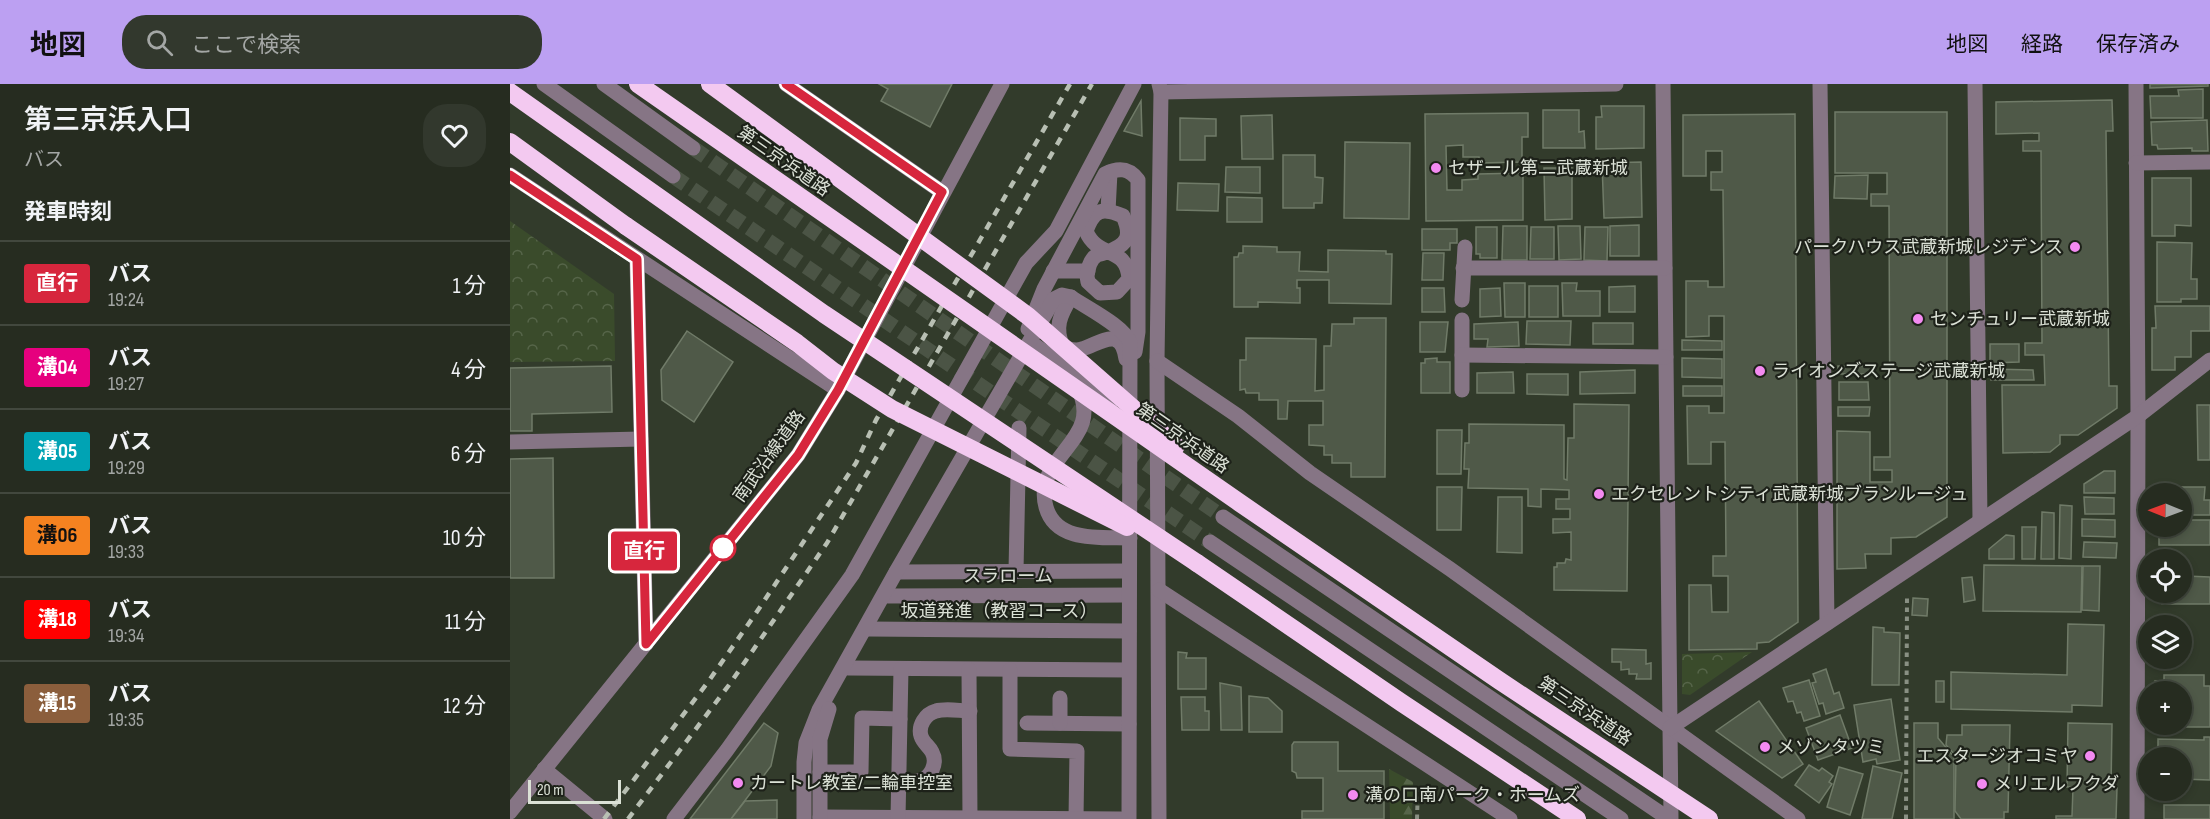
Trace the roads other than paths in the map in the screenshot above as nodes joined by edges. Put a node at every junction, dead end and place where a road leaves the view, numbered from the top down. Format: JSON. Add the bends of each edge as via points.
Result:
{"nodes":[{"id":1,"x":544,"y":84,"type":"edge"},
{"id":2,"x":604,"y":84,"type":"edge"},
{"id":3,"x":638,"y":84,"type":"edge"},
{"id":4,"x":710,"y":84,"type":"edge"},
{"id":5,"x":786,"y":84,"type":"edge"},
{"id":6,"x":1002,"y":84,"type":"edge"},
{"id":7,"x":1134,"y":84,"type":"edge"},
{"id":8,"x":1616,"y":84,"type":"edge"},
{"id":9,"x":1663,"y":84,"type":"edge"},
{"id":10,"x":1820,"y":84,"type":"edge"},
{"id":11,"x":1975,"y":84,"type":"edge"},
{"id":12,"x":2136,"y":84,"type":"edge"},
{"id":13,"x":1160,"y":88,"type":"edge"},
{"id":14,"x":510,"y":92,"type":"edge"},
{"id":15,"x":510,"y":142,"type":"edge"},
{"id":16,"x":693,"y":148,"type":"tunnel mouth"},
{"id":17,"x":2210,"y":162,"type":"edge"},
{"id":18,"x":2136,"y":164,"type":"junction"},
{"id":19,"x":1110,"y":172,"type":"junction"},
{"id":20,"x":510,"y":175,"type":"edge"},
{"id":21,"x":673,"y":176,"type":"tunnel mouth"},
{"id":22,"x":942,"y":192,"type":"junction"},
{"id":23,"x":1108,"y":211,"type":"junction"},
{"id":24,"x":1465,"y":247,"type":"dead end"},
{"id":25,"x":1108,"y":252,"type":"junction"},
{"id":26,"x":637,"y":259,"type":"junction"},
{"id":27,"x":1463,"y":268,"type":"junction"},
{"id":28,"x":1665,"y":268,"type":"junction"},
{"id":29,"x":1053,"y":271,"type":"junction"},
{"id":30,"x":1088,"y":271,"type":"junction"},
{"id":31,"x":1071,"y":297,"type":"junction"},
{"id":32,"x":1462,"y":300,"type":"dead end"},
{"id":33,"x":1462,"y":320,"type":"dead end"},
{"id":34,"x":1030,"y":342,"type":"junction"},
{"id":35,"x":1462,"y":355,"type":"junction"},
{"id":36,"x":1666,"y":357,"type":"junction"},
{"id":37,"x":2210,"y":360,"type":"edge"},
{"id":38,"x":1157,"y":361,"type":"junction"},
{"id":39,"x":1044,"y":366,"type":"junction"},
{"id":40,"x":1009,"y":379,"type":"junction"},
{"id":41,"x":838,"y":390,"type":"junction"},
{"id":42,"x":1130,"y":390,"type":"junction"},
{"id":43,"x":1462,"y":390,"type":"dead end"},
{"id":44,"x":1080,"y":392,"type":"junction"},
{"id":45,"x":1104,"y":394,"type":"junction"},
{"id":46,"x":1130,"y":411,"type":"junction"},
{"id":47,"x":2138,"y":416,"type":"junction"},
{"id":48,"x":1019,"y":428,"type":"dead end"},
{"id":49,"x":641,"y":439,"type":"junction"},
{"id":50,"x":510,"y":442,"type":"edge"},
{"id":51,"x":1240,"y":503,"type":"junction"},
{"id":52,"x":1222,"y":517,"type":"tunnel mouth"},
{"id":53,"x":1980,"y":521,"type":"junction"},
{"id":54,"x":1130,"y":538,"type":"junction"},
{"id":55,"x":1210,"y":542,"type":"tunnel mouth"},
{"id":56,"x":1197,"y":563,"type":"junction"},
{"id":57,"x":1016,"y":571,"type":"junction"},
{"id":58,"x":1128,"y":571,"type":"junction"},
{"id":59,"x":896,"y":572,"type":"junction"},
{"id":60,"x":1159,"y":590,"type":"junction"},
{"id":61,"x":1129,"y":595,"type":"junction"},
{"id":62,"x":888,"y":596,"type":"junction"},
{"id":63,"x":1827,"y":623,"type":"junction"},
{"id":64,"x":868,"y":629,"type":"junction"},
{"id":65,"x":1129,"y":631,"type":"junction"},
{"id":66,"x":646,"y":644,"type":"junction"},
{"id":67,"x":848,"y":668,"type":"junction"},
{"id":68,"x":901,"y":669,"type":"junction"},
{"id":69,"x":969,"y":670,"type":"junction"},
{"id":70,"x":1010,"y":670,"type":"junction"},
{"id":71,"x":1128,"y":670,"type":"junction"},
{"id":72,"x":1060,"y":698,"type":"dead end"},
{"id":73,"x":970,"y":711,"type":"junction"},
{"id":74,"x":900,"y":719,"type":"junction"},
{"id":75,"x":1028,"y":723,"type":"dead end"},
{"id":76,"x":1060,"y":723,"type":"junction"},
{"id":77,"x":1129,"y":723,"type":"junction"},
{"id":78,"x":1670,"y":728,"type":"junction"},
{"id":79,"x":544,"y":769,"type":"junction"},
{"id":80,"x":820,"y":772,"type":"junction"},
{"id":81,"x":899,"y":781,"type":"junction"},
{"id":82,"x":510,"y":813,"type":"edge"},
{"id":83,"x":820,"y":818,"type":"edge"},
{"id":84,"x":878,"y":818,"type":"edge"},
{"id":85,"x":898,"y":818,"type":"edge"},
{"id":86,"x":970,"y":818,"type":"edge"},
{"id":87,"x":605,"y":819,"type":"edge"},
{"id":88,"x":674,"y":819,"type":"edge"},
{"id":89,"x":804,"y":819,"type":"edge"},
{"id":90,"x":1017,"y":819,"type":"edge"},
{"id":91,"x":1077,"y":819,"type":"edge"},
{"id":92,"x":1121,"y":819,"type":"edge"},
{"id":93,"x":1129,"y":819,"type":"edge"},
{"id":94,"x":1159,"y":819,"type":"edge"},
{"id":95,"x":1510,"y":819,"type":"edge"},
{"id":96,"x":1577,"y":819,"type":"edge"},
{"id":97,"x":1621,"y":819,"type":"edge"},
{"id":98,"x":1670,"y":819,"type":"edge"},
{"id":99,"x":1709,"y":819,"type":"edge"},
{"id":100,"x":1798,"y":819,"type":"edge"},
{"id":101,"x":2137,"y":819,"type":"edge"}],
"edges":[{"from":1,"to":21,"type":"street"},
{"from":2,"to":16,"type":"street"},
{"from":3,"to":39,"type":"highway","name":"第三京浜道路","bridge":true},
{"from":4,"to":51,"type":"highway","bridge":true,"via":[[1028,316]]},
{"from":5,"to":22,"type":"street"},
{"from":6,"to":22,"type":"street","name":"南武沿線道路"},
{"from":7,"to":88,"type":"street","via":[[1056,231],[1026,263],[852,575]]},
{"from":8,"to":13,"type":"street"},
{"from":9,"to":28,"type":"street"},
{"from":10,"to":63,"type":"street"},
{"from":11,"to":53,"type":"street"},
{"from":12,"to":18,"type":"street"},
{"from":13,"to":38,"type":"street"},
{"from":14,"to":56,"type":"highway","bridge":true,"via":[[824,314]]},
{"from":15,"to":56,"type":"highway","bridge":true,"via":[[892,409]]},
{"from":17,"to":18,"type":"street"},
{"from":18,"to":47,"type":"street"},
{"from":19,"to":23,"type":"street"},
{"from":19,"to":29,"type":"street","via":[[1105,174]]},
{"from":19,"to":42,"type":"street","via":[[1122,169],[1132,172],[1138,180],[1138,332]]},
{"from":20,"to":26,"type":"street"},
{"from":22,"to":41,"type":"street","name":"南武沿線道路"},
{"from":23,"to":25,"type":"street","via":[[1123,216],[1129,228],[1127,240]]},
{"from":23,"to":25,"type":"street","via":[[1096,213],[1086,231],[1090,241]]},
{"from":24,"to":27,"type":"street"},
{"from":25,"to":30,"type":"street","via":[[1098,254]]},
{"from":25,"to":30,"type":"street","via":[[1120,257],[1128,267],[1129,279],[1124,286],[1117,292],[1100,292],[1088,282]]},
{"from":26,"to":41,"type":"street"},
{"from":26,"to":49,"type":"street"},
{"from":27,"to":28,"type":"street"},
{"from":27,"to":32,"type":"street"},
{"from":28,"to":36,"type":"street"},
{"from":29,"to":30,"type":"street"},
{"from":29,"to":40,"type":"street"},
{"from":31,"to":34,"type":"street","via":[[1062,295],[1054,299]]},
{"from":31,"to":42,"type":"street","via":[[1129,338]]},
{"from":31,"to":45,"type":"street","via":[[1057,328],[1063,347],[1074,351],[1107,338],[1116,339],[1125,348],[1125,373],[1118,386]]},
{"from":33,"to":35,"type":"street"},
{"from":34,"to":40,"type":"street"},
{"from":34,"to":45,"type":"street"},
{"from":35,"to":36,"type":"street"},
{"from":35,"to":43,"type":"street"},
{"from":36,"to":78,"type":"street"},
{"from":37,"to":47,"type":"street"},
{"from":38,"to":60,"type":"street"},
{"from":38,"to":78,"type":"street"},
{"from":39,"to":40,"type":"street","via":[[1027,367]]},
{"from":39,"to":44,"type":"highway","name":"第三京浜道路","bridge":true},
{"from":40,"to":59,"type":"street"},
{"from":41,"to":66,"type":"street","name":"南武沿線道路","via":[[798,455]]},
{"from":42,"to":46,"type":"street"},
{"from":44,"to":51,"type":"highway","name":"第三京浜道路","bridge":true},
{"from":44,"to":54,"type":"street","via":[[1084,400],[1083,420],[1078,434],[1049,474],[1044,498],[1047,509],[1051,520],[1067,532]]},
{"from":45,"to":46,"type":"street"},
{"from":46,"to":54,"type":"street"},
{"from":47,"to":53,"type":"street"},
{"from":47,"to":101,"type":"street"},
{"from":48,"to":57,"type":"street"},
{"from":49,"to":50,"type":"street"},
{"from":49,"to":66,"type":"street"},
{"from":51,"to":99,"type":"highway","name":"第三京浜道路","bridge":true},
{"from":52,"to":98,"type":"street"},
{"from":53,"to":63,"type":"street"},
{"from":54,"to":58,"type":"street"},
{"from":55,"to":97,"type":"street"},
{"from":56,"to":96,"type":"highway"},
{"from":57,"to":58,"type":"street"},
{"from":57,"to":59,"type":"street"},
{"from":58,"to":61,"type":"street"},
{"from":59,"to":62,"type":"street"},
{"from":59,"to":89,"type":"street","via":[[819,710],[806,743]]},
{"from":60,"to":94,"type":"street"},
{"from":60,"to":95,"type":"street"},
{"from":61,"to":62,"type":"street","name":"スラローム"},
{"from":61,"to":65,"type":"street"},
{"from":62,"to":64,"type":"street"},
{"from":63,"to":78,"type":"street"},
{"from":64,"to":65,"type":"street","name":"坂道発進（教習コース）"},
{"from":64,"to":67,"type":"street"},
{"from":65,"to":71,"type":"street"},
{"from":66,"to":79,"type":"street","name":"南武沿線道路"},
{"from":67,"to":68,"type":"street"},
{"from":67,"to":80,"type":"street","via":[[836,690],[820,739]]},
{"from":68,"to":69,"type":"street"},
{"from":68,"to":74,"type":"street"},
{"from":69,"to":70,"type":"street"},
{"from":69,"to":73,"type":"street"},
{"from":70,"to":71,"type":"street"},
{"from":70,"to":91,"type":"street","via":[[1010,749],[1077,751]]},
{"from":71,"to":77,"type":"street"},
{"from":72,"to":76,"type":"street"},
{"from":73,"to":81,"type":"street","via":[[937,710],[927,716],[921,724],[921,735],[932,750],[933,770],[918,781]]},
{"from":73,"to":86,"type":"street"},
{"from":74,"to":80,"type":"street","via":[[862,718],[861,772]]},
{"from":74,"to":81,"type":"street"},
{"from":75,"to":76,"type":"street"},
{"from":76,"to":77,"type":"street"},
{"from":77,"to":93,"type":"street"},
{"from":78,"to":98,"type":"street"},
{"from":78,"to":100,"type":"street"},
{"from":79,"to":82,"type":"street","name":"南武沿線道路"},
{"from":79,"to":87,"type":"street"},
{"from":80,"to":83,"type":"street"},
{"from":81,"to":85,"type":"street"},
{"from":83,"to":84,"type":"street"},
{"from":84,"to":85,"type":"street"},
{"from":85,"to":86,"type":"street"},
{"from":86,"to":90,"type":"street"},
{"from":90,"to":91,"type":"street"},
{"from":91,"to":92,"type":"street"}]}
